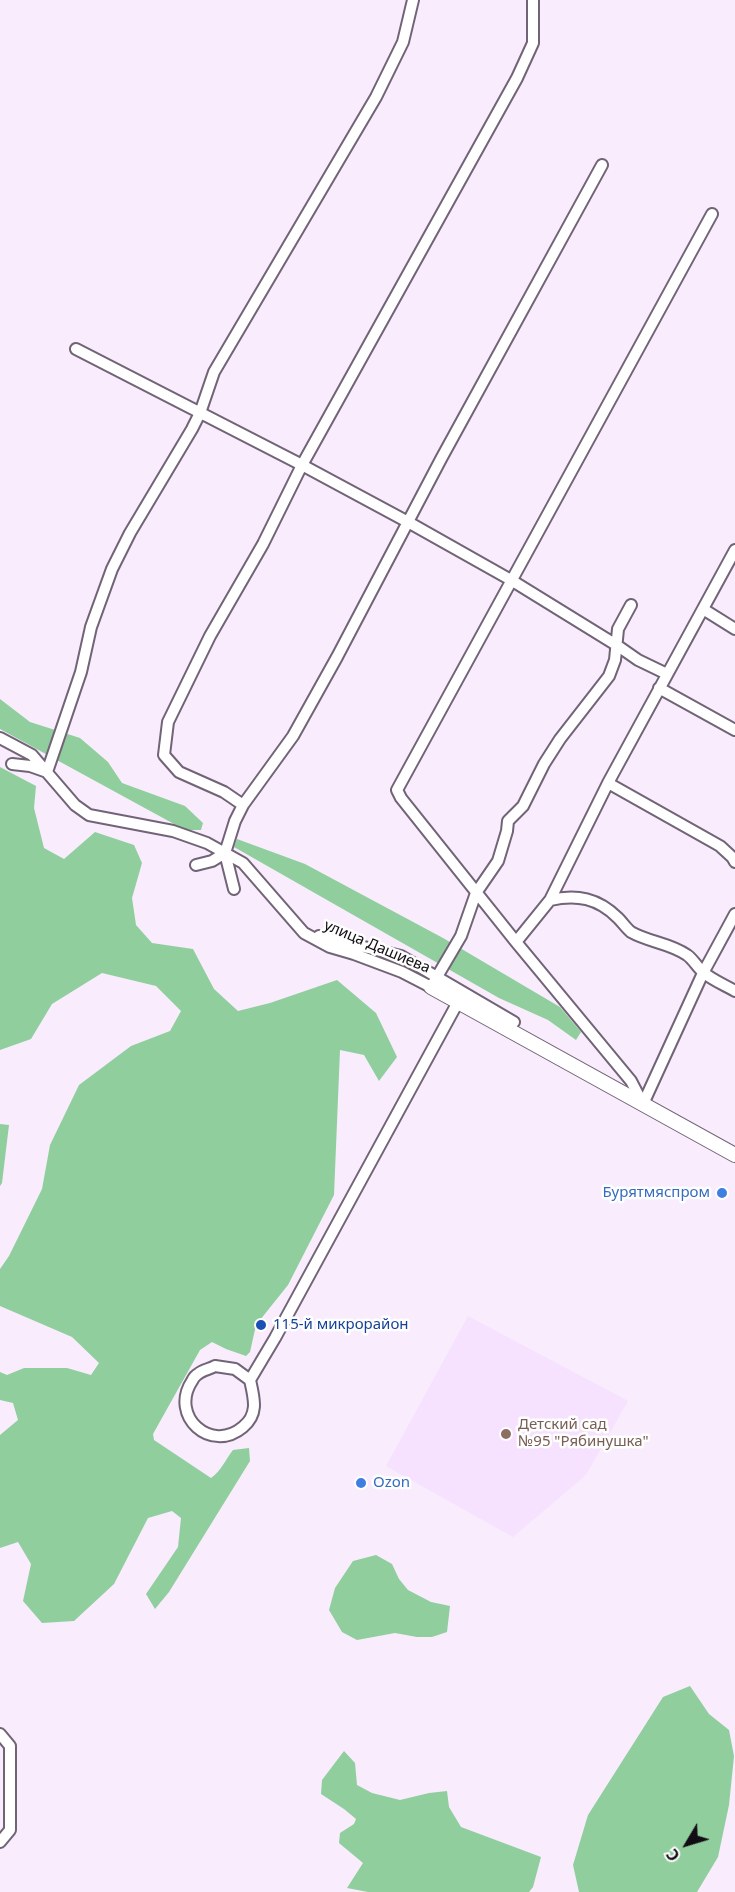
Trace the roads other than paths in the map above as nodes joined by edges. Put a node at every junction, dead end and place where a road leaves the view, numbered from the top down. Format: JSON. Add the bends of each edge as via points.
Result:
{"nodes":[{"id":1,"x":414,"y":0,"type":"edge"},
{"id":2,"x":533,"y":0,"type":"edge"},
{"id":3,"x":602,"y":165,"type":"dead end"},
{"id":4,"x":712,"y":214,"type":"dead end"},
{"id":5,"x":76,"y":349,"type":"dead end"},
{"id":6,"x":200,"y":413,"type":"junction"},
{"id":7,"x":302,"y":465,"type":"junction"},
{"id":8,"x":408,"y":522,"type":"junction"},
{"id":9,"x":735,"y":550,"type":"edge"},
{"id":10,"x":511,"y":580,"type":"junction"},
{"id":11,"x":631,"y":605,"type":"dead end"},
{"id":12,"x":703,"y":609,"type":"junction"},
{"id":13,"x":735,"y":629,"type":"edge"},
{"id":14,"x":618,"y":646,"type":"junction"},
{"id":15,"x":667,"y":674,"type":"junction"},
{"id":16,"x":659,"y":688,"type":"junction"},
{"id":17,"x":735,"y":730,"type":"edge"},
{"id":18,"x":0,"y":738,"type":"edge"},
{"id":19,"x":12,"y":764,"type":"dead end"},
{"id":20,"x":48,"y":772,"type":"junction"},
{"id":21,"x":608,"y":783,"type":"junction"},
{"id":22,"x":243,"y":805,"type":"junction"},
{"id":23,"x":225,"y":853,"type":"junction"},
{"id":24,"x":735,"y":862,"type":"edge"},
{"id":25,"x":196,"y":865,"type":"dead end"},
{"id":26,"x":234,"y":889,"type":"dead end"},
{"id":27,"x":476,"y":893,"type":"junction"},
{"id":28,"x":550,"y":900,"type":"junction"},
{"id":29,"x":735,"y":914,"type":"edge"},
{"id":30,"x":516,"y":942,"type":"junction"},
{"id":31,"x":703,"y":973,"type":"junction"},
{"id":32,"x":433,"y":981,"type":"junction"},
{"id":33,"x":735,"y":991,"type":"edge"},
{"id":34,"x":458,"y":1002,"type":"junction"},
{"id":35,"x":514,"y":1022,"type":"dead end"},
{"id":36,"x":643,"y":1104,"type":"junction"},
{"id":37,"x":735,"y":1155,"type":"edge"},
{"id":38,"x":250,"y":1380,"type":"junction"},
{"id":39,"x":0,"y":1734,"type":"edge"},
{"id":40,"x":0,"y":1842,"type":"edge"}],
"edges":[{"from":1,"to":6,"type":"street","via":[[403,42],[376,97],[214,372]]},
{"from":2,"to":7,"type":"street","via":[[533,43],[517,78]]},
{"from":3,"to":8,"type":"street"},
{"from":4,"to":10,"type":"street"},
{"from":5,"to":6,"type":"street"},
{"from":6,"to":7,"type":"street"},
{"from":6,"to":20,"type":"street","via":[[112,569]]},
{"from":7,"to":8,"type":"street"},
{"from":7,"to":22,"type":"street","via":[[168,722],[164,755],[179,772]]},
{"from":8,"to":10,"type":"street"},
{"from":8,"to":22,"type":"street","via":[[293,736]]},
{"from":9,"to":12,"type":"street"},
{"from":10,"to":14,"type":"street"},
{"from":10,"to":27,"type":"street","via":[[397,790]]},
{"from":11,"to":14,"type":"street","via":[[618,629]]},
{"from":12,"to":13,"type":"street"},
{"from":12,"to":15,"type":"street"},
{"from":14,"to":15,"type":"street"},
{"from":14,"to":27,"type":"street","via":[[609,676],[560,739],[523,807],[508,821],[498,861]]},
{"from":15,"to":16,"type":"street"},
{"from":16,"to":17,"type":"street"},
{"from":16,"to":21,"type":"street"},
{"from":18,"to":20,"type":"street","name":"улица Дашиева","via":[[32,754]]},
{"from":19,"to":20,"type":"street"},
{"from":20,"to":23,"type":"street","name":"улица Дашиева","via":[[75,806],[88,815],[172,831]]},
{"from":21,"to":24,"type":"street","via":[[720,846]]},
{"from":21,"to":28,"type":"street"},
{"from":22,"to":23,"type":"street"},
{"from":23,"to":25,"type":"street"},
{"from":23,"to":26,"type":"street"},
{"from":23,"to":32,"type":"street","name":"улица Дашиева","via":[[243,863],[304,933],[330,947]]},
{"from":27,"to":30,"type":"street"},
{"from":27,"to":32,"type":"street","via":[[461,936]]},
{"from":28,"to":30,"type":"street"},
{"from":28,"to":31,"type":"street","via":[[579,897],[596,902],[628,930],[687,955]]},
{"from":29,"to":31,"type":"street"},
{"from":30,"to":36,"type":"street","via":[[625,1073]]},
{"from":31,"to":33,"type":"street"},
{"from":31,"to":36,"type":"street"},
{"from":32,"to":34,"type":"street","name":"улица Дашиева"},
{"from":32,"to":35,"type":"street"},
{"from":34,"to":36,"type":"street","name":"улица Дашиева"},
{"from":34,"to":38,"type":"street"},
{"from":36,"to":37,"type":"street","name":"улица Дашиева"},
{"from":38,"to":38,"type":"street","via":[[235,1369],[215,1366],[196,1374],[185,1391],[185,1411],[196,1428],[214,1437],[234,1434],[250,1421],[255,1402]]},
{"from":39,"to":40,"type":"street","via":[[10,1746],[10,1830]]}]}
